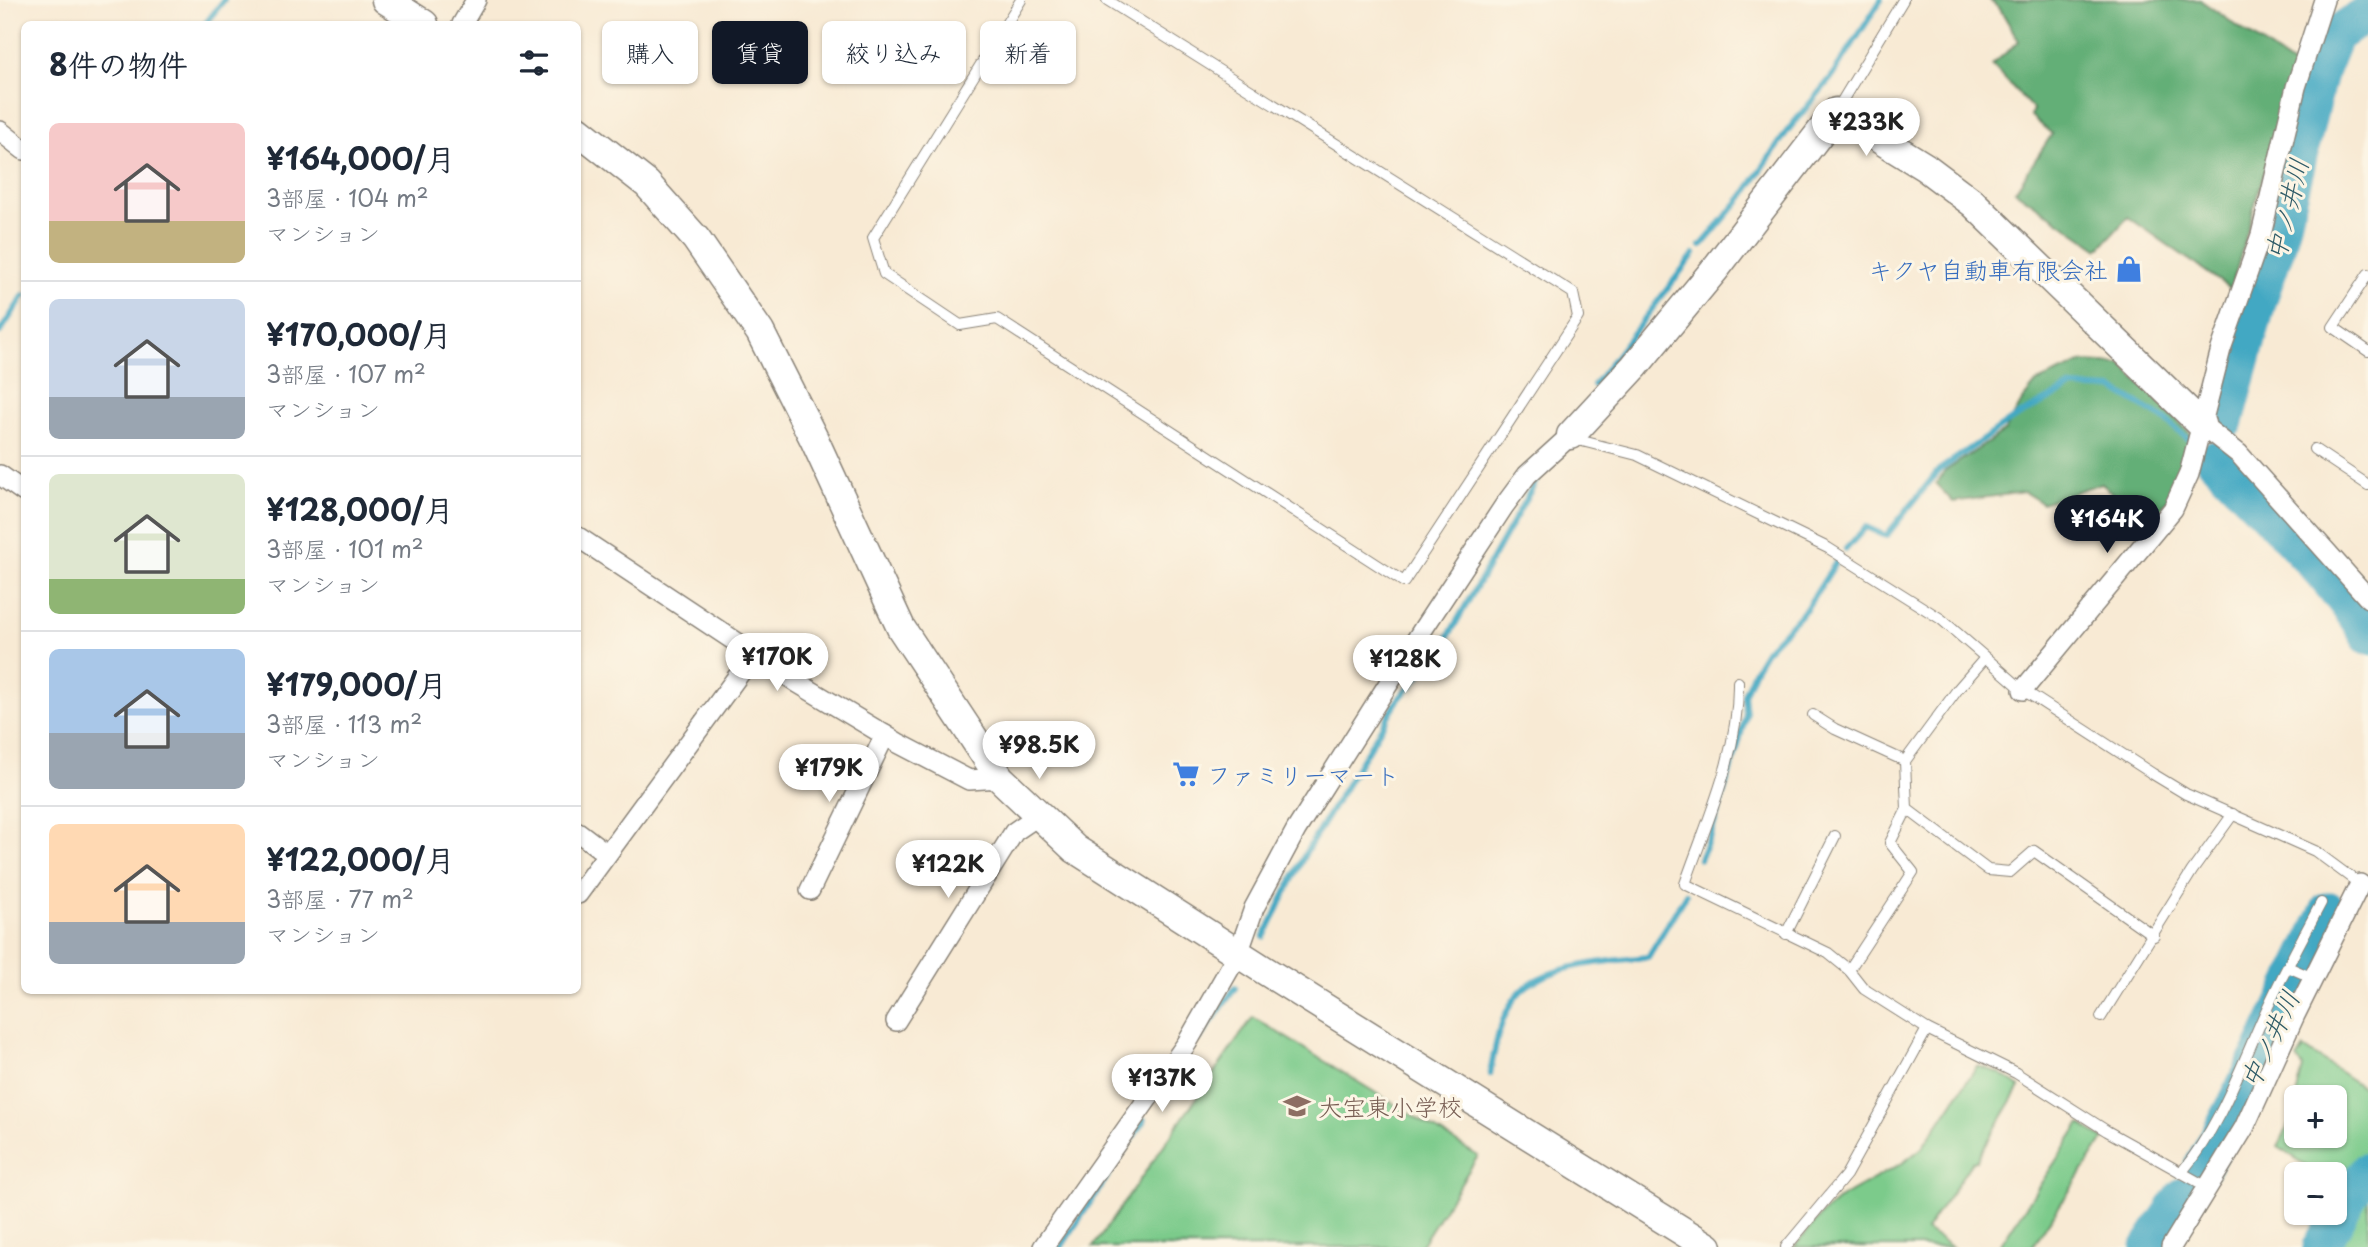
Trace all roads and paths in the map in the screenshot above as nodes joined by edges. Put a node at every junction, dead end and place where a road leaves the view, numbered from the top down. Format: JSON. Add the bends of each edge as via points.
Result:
{"nodes":[{"id":1,"x":386,"y":0,"type":"edge"},
{"id":2,"x":476,"y":0,"type":"edge"},
{"id":3,"x":1021,"y":0,"type":"edge"},
{"id":4,"x":1107,"y":0,"type":"edge"},
{"id":5,"x":1903,"y":0,"type":"edge"},
{"id":6,"x":2325,"y":0,"type":"edge"},
{"id":7,"x":419,"y":21,"type":"edge"},
{"id":8,"x":464,"y":21,"type":"edge"},
{"id":9,"x":1836,"y":112,"type":"junction"},
{"id":10,"x":0,"y":131,"type":"edge"},
{"id":11,"x":581,"y":132,"type":"edge"},
{"id":12,"x":21,"y":148,"type":"edge"},
{"id":13,"x":2368,"y":274,"type":"edge"},
{"id":14,"x":2368,"y":351,"type":"edge"},
{"id":15,"x":2201,"y":424,"type":"junction"},
{"id":16,"x":1571,"y":435,"type":"junction"},
{"id":17,"x":2314,"y":449,"type":"dead end"},
{"id":18,"x":0,"y":475,"type":"edge"},
{"id":19,"x":2368,"y":485,"type":"edge"},
{"id":20,"x":21,"y":490,"type":"edge"},
{"id":21,"x":581,"y":539,"type":"edge"},
{"id":22,"x":2368,"y":598,"type":"edge"},
{"id":23,"x":754,"y":654,"type":"junction"},
{"id":24,"x":1985,"y":658,"type":"junction"},
{"id":25,"x":1738,"y":681,"type":"dead end"},
{"id":26,"x":2023,"y":690,"type":"junction"},
{"id":27,"x":1813,"y":715,"type":"dead end"},
{"id":28,"x":885,"y":735,"type":"junction"},
{"id":29,"x":1905,"y":761,"type":"junction"},
{"id":30,"x":1000,"y":778,"type":"junction"},
{"id":31,"x":1907,"y":809,"type":"junction"},
{"id":32,"x":2233,"y":814,"type":"junction"},
{"id":33,"x":1039,"y":815,"type":"junction"},
{"id":34,"x":581,"y":834,"type":"edge"},
{"id":35,"x":1835,"y":836,"type":"dead end"},
{"id":36,"x":607,"y":854,"type":"junction"},
{"id":37,"x":2364,"y":886,"type":"edge"},
{"id":38,"x":581,"y":890,"type":"edge"},
{"id":39,"x":810,"y":890,"type":"dead end"},
{"id":40,"x":2321,"y":903,"type":"dead end"},
{"id":41,"x":1786,"y":933,"type":"junction"},
{"id":42,"x":2154,"y":936,"type":"junction"},
{"id":43,"x":1238,"y":954,"type":"junction"},
{"id":44,"x":1849,"y":970,"type":"junction"},
{"id":45,"x":2299,"y":972,"type":"junction"},
{"id":46,"x":2101,"y":1017,"type":"dead end"},
{"id":47,"x":895,"y":1021,"type":"dead end"},
{"id":48,"x":1927,"y":1029,"type":"junction"},
{"id":49,"x":2181,"y":1173,"type":"junction"},
{"id":50,"x":2209,"y":1189,"type":"junction"},
{"id":51,"x":1044,"y":1247,"type":"edge"},
{"id":52,"x":1707,"y":1247,"type":"edge"},
{"id":53,"x":1786,"y":1247,"type":"edge"},
{"id":54,"x":2171,"y":1247,"type":"edge"}],
"edges":[{"from":1,"to":7,"type":"street"},
{"from":2,"to":8,"type":"street"},
{"from":3,"to":4,"type":"lane","via":[[873,238],[884,274],[960,325],[997,319],[1404,582],[1578,317],[1573,293]]},
{"from":5,"to":9,"type":"lane"},
{"from":6,"to":15,"type":"street","via":[[2296,87],[2261,235],[2221,348]]},
{"from":9,"to":15,"type":"street","via":[[1973,203]]},
{"from":9,"to":16,"type":"street","via":[[1716,268]]},
{"from":10,"to":12,"type":"street"},
{"from":11,"to":30,"type":"street","via":[[647,184],[696,239],[760,332],[901,628]]},
{"from":13,"to":14,"type":"lane","via":[[2333,327]]},
{"from":15,"to":22,"type":"street","via":[[2239,454]]},
{"from":15,"to":26,"type":"street","via":[[2189,474],[2173,509]]},
{"from":16,"to":24,"type":"lane","via":[[1582,442],[1637,455],[1828,548],[1941,619]]},
{"from":16,"to":43,"type":"street","via":[[1527,475],[1424,626],[1296,830],[1254,908]]},
{"from":17,"to":19,"type":"lane"},
{"from":18,"to":20,"type":"street"},
{"from":21,"to":23,"type":"street"},
{"from":23,"to":28,"type":"street"},
{"from":23,"to":36,"type":"street"},
{"from":24,"to":26,"type":"lane"},
{"from":24,"to":29,"type":"lane"},
{"from":25,"to":41,"type":"lane","via":[[1739,717],[1719,792],[1685,884]]},
{"from":26,"to":32,"type":"lane","via":[[2164,780]]},
{"from":27,"to":29,"type":"lane"},
{"from":28,"to":30,"type":"street","via":[[969,780]]},
{"from":28,"to":39,"type":"street"},
{"from":29,"to":31,"type":"lane"},
{"from":30,"to":33,"type":"street"},
{"from":31,"to":42,"type":"lane","via":[[1988,870],[2010,872],[2034,850]]},
{"from":31,"to":44,"type":"lane","via":[[1890,843],[1913,872]]},
{"from":32,"to":37,"type":"lane","via":[[2315,851]]},
{"from":32,"to":42,"type":"lane","via":[[2192,870]]},
{"from":33,"to":43,"type":"street","via":[[1075,849]]},
{"from":33,"to":47,"type":"street","via":[[1014,832]]},
{"from":34,"to":36,"type":"street"},
{"from":35,"to":41,"type":"lane"},
{"from":36,"to":38,"type":"street"},
{"from":37,"to":45,"type":"street"},
{"from":40,"to":45,"type":"lane"},
{"from":41,"to":44,"type":"lane","via":[[1828,953]]},
{"from":42,"to":46,"type":"lane"},
{"from":43,"to":51,"type":"street","via":[[1187,1043]]},
{"from":43,"to":52,"type":"street"},
{"from":44,"to":48,"type":"lane","via":[[1864,989]]},
{"from":45,"to":49,"type":"lane","via":[[2204,1143]]},
{"from":45,"to":50,"type":"street","via":[[2244,1128]]},
{"from":48,"to":49,"type":"lane","via":[[2016,1073]]},
{"from":48,"to":53,"type":"lane","via":[[1846,1175]]},
{"from":49,"to":50,"type":"lane"},
{"from":50,"to":54,"type":"street"}]}
